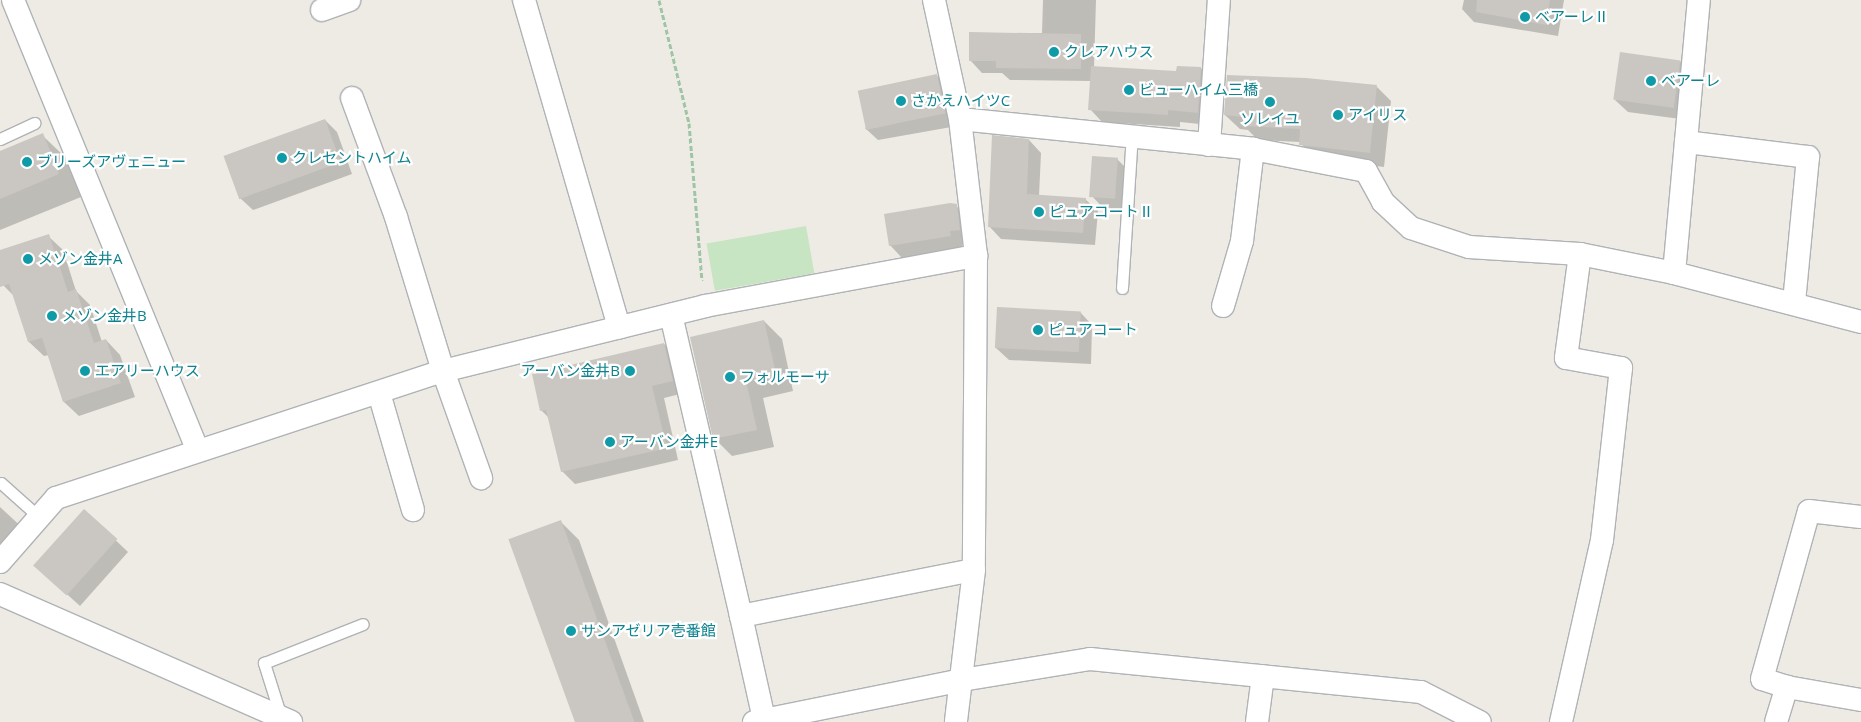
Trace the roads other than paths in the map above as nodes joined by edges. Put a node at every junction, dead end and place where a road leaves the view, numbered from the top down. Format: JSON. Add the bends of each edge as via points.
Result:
{"nodes":[{"id":1,"x":13,"y":0,"type":"edge"},
{"id":2,"x":349,"y":0,"type":"edge"},
{"id":3,"x":524,"y":0,"type":"edge"},
{"id":4,"x":934,"y":0,"type":"edge"},
{"id":5,"x":1219,"y":0,"type":"edge"},
{"id":6,"x":1699,"y":0,"type":"edge"},
{"id":7,"x":322,"y":10,"type":"dead end"},
{"id":8,"x":352,"y":98,"type":"dead end"},
{"id":9,"x":960,"y":119,"type":"junction"},
{"id":10,"x":35,"y":123,"type":"dead end"},
{"id":11,"x":1132,"y":136,"type":"junction"},
{"id":12,"x":0,"y":140,"type":"edge"},
{"id":13,"x":1686,"y":142,"type":"junction"},
{"id":14,"x":1209,"y":145,"type":"junction"},
{"id":15,"x":1253,"y":150,"type":"junction"},
{"id":16,"x":1580,"y":254,"type":"junction"},
{"id":17,"x":976,"y":256,"type":"junction"},
{"id":18,"x":1674,"y":273,"type":"junction"},
{"id":19,"x":1122,"y":288,"type":"dead end"},
{"id":20,"x":1794,"y":302,"type":"junction"},
{"id":21,"x":1223,"y":306,"type":"dead end"},
{"id":22,"x":671,"y":315,"type":"junction"},
{"id":23,"x":1861,"y":322,"type":"edge"},
{"id":24,"x":619,"y":328,"type":"junction"},
{"id":25,"x":444,"y":371,"type":"junction"},
{"id":26,"x":379,"y":392,"type":"junction"},
{"id":27,"x":198,"y":451,"type":"junction"},
{"id":28,"x":481,"y":478,"type":"dead end"},
{"id":29,"x":1,"y":483,"type":"edge"},
{"id":30,"x":413,"y":510,"type":"dead end"},
{"id":31,"x":39,"y":517,"type":"junction"},
{"id":32,"x":1861,"y":517,"type":"edge"},
{"id":33,"x":0,"y":562,"type":"edge"},
{"id":34,"x":974,"y":570,"type":"junction"},
{"id":35,"x":0,"y":594,"type":"edge"},
{"id":36,"x":741,"y":616,"type":"junction"},
{"id":37,"x":363,"y":624,"type":"dead end"},
{"id":38,"x":1263,"y":676,"type":"junction"},
{"id":39,"x":962,"y":680,"type":"junction"},
{"id":40,"x":1787,"y":687,"type":"junction"},
{"id":41,"x":1861,"y":700,"type":"edge"},
{"id":42,"x":286,"y":719,"type":"edge"},
{"id":43,"x":759,"y":721,"type":"edge"},
{"id":44,"x":1478,"y":721,"type":"edge"},
{"id":45,"x":956,"y":722,"type":"edge"},
{"id":46,"x":1257,"y":722,"type":"edge"},
{"id":47,"x":1561,"y":722,"type":"edge"},
{"id":48,"x":1776,"y":722,"type":"edge"}],
"edges":[{"from":1,"to":27,"type":"street"},
{"from":2,"to":7,"type":"street"},
{"from":3,"to":24,"type":"street"},
{"from":4,"to":9,"type":"street"},
{"from":5,"to":14,"type":"street"},
{"from":6,"to":13,"type":"street"},
{"from":8,"to":25,"type":"street","via":[[396,218]]},
{"from":9,"to":11,"type":"street"},
{"from":9,"to":17,"type":"street"},
{"from":10,"to":12,"type":"lane"},
{"from":11,"to":14,"type":"street"},
{"from":11,"to":19,"type":"lane"},
{"from":13,"to":18,"type":"street"},
{"from":13,"to":20,"type":"street","via":[[1808,157]]},
{"from":14,"to":15,"type":"street"},
{"from":15,"to":16,"type":"street","via":[[1366,171],[1383,202],[1411,228],[1468,247]]},
{"from":15,"to":21,"type":"street","via":[[1242,241]]},
{"from":16,"to":18,"type":"street"},
{"from":16,"to":47,"type":"street","via":[[1566,358],[1621,368],[1602,540]]},
{"from":17,"to":22,"type":"street"},
{"from":17,"to":34,"type":"street"},
{"from":18,"to":20,"type":"street"},
{"from":20,"to":23,"type":"street"},
{"from":22,"to":24,"type":"street"},
{"from":22,"to":36,"type":"street"},
{"from":24,"to":25,"type":"street"},
{"from":25,"to":26,"type":"street"},
{"from":25,"to":28,"type":"street"},
{"from":26,"to":27,"type":"street"},
{"from":26,"to":30,"type":"street"},
{"from":27,"to":31,"type":"street","via":[[56,498]]},
{"from":29,"to":31,"type":"lane"},
{"from":31,"to":33,"type":"street"},
{"from":32,"to":40,"type":"street","via":[[1809,511],[1762,678]]},
{"from":34,"to":36,"type":"street"},
{"from":34,"to":39,"type":"street"},
{"from":35,"to":42,"type":"street"},
{"from":36,"to":43,"type":"street"},
{"from":37,"to":42,"type":"lane","via":[[264,663]]},
{"from":38,"to":39,"type":"street","via":[[1090,659]]},
{"from":38,"to":44,"type":"street","via":[[1421,692]]},
{"from":38,"to":46,"type":"street"},
{"from":39,"to":43,"type":"street"},
{"from":39,"to":45,"type":"street"},
{"from":40,"to":41,"type":"street"},
{"from":40,"to":48,"type":"street"}]}
